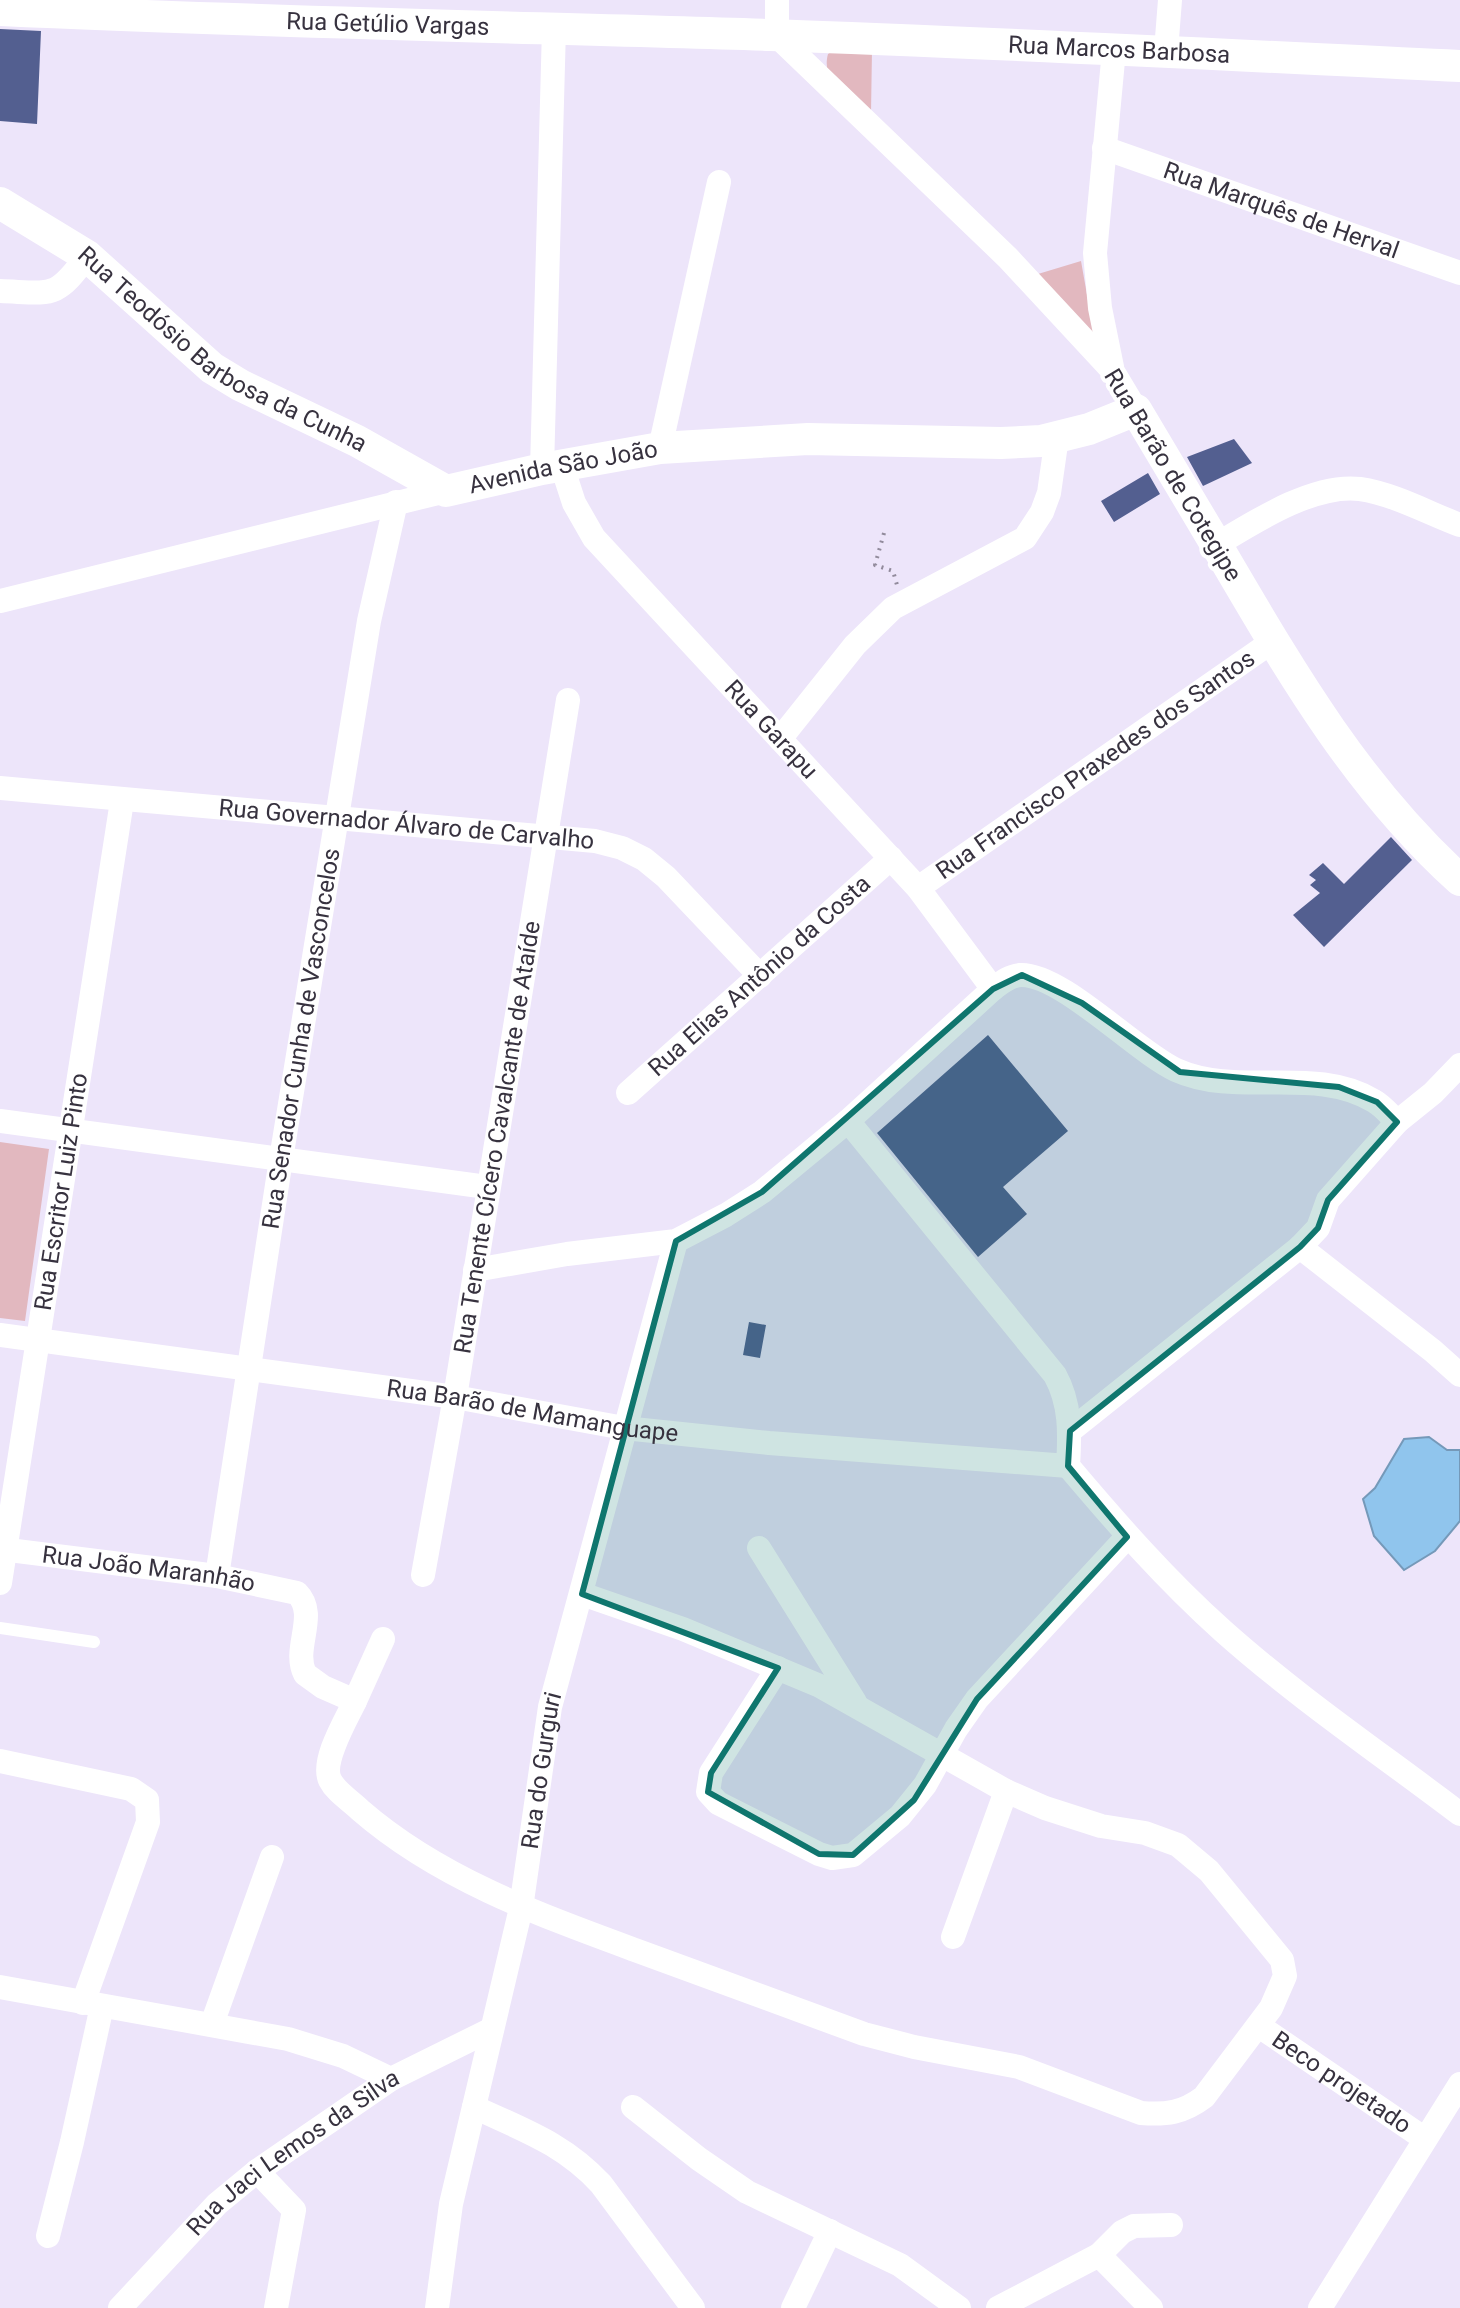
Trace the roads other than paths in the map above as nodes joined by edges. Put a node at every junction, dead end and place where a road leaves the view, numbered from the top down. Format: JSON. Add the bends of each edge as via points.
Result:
{"nodes":[{"id":1,"x":777,"y":0,"type":"edge"},
{"id":2,"x":1170,"y":0,"type":"edge"},
{"id":3,"x":0,"y":10,"type":"edge"},
{"id":4,"x":554,"y":28,"type":"junction"},
{"id":5,"x":777,"y":36,"type":"junction"},
{"id":6,"x":1114,"y":50,"type":"junction"},
{"id":7,"x":1166,"y":51,"type":"junction"},
{"id":8,"x":1460,"y":66,"type":"edge"},
{"id":9,"x":1104,"y":148,"type":"junction"},
{"id":10,"x":719,"y":182,"type":"dead end"},
{"id":11,"x":0,"y":203,"type":"edge"},
{"id":12,"x":87,"y":256,"type":"junction"},
{"id":13,"x":1460,"y":273,"type":"edge"},
{"id":14,"x":0,"y":291,"type":"edge"},
{"id":15,"x":1112,"y":370,"type":"junction"},
{"id":16,"x":1136,"y":410,"type":"junction"},
{"id":17,"x":1057,"y":437,"type":"junction"},
{"id":18,"x":660,"y":448,"type":"junction"},
{"id":19,"x":552,"y":467,"type":"junction"},
{"id":20,"x":446,"y":491,"type":"junction"},
{"id":21,"x":396,"y":502,"type":"junction"},
{"id":22,"x":1460,"y":525,"type":"edge"},
{"id":23,"x":1216,"y":545,"type":"junction"},
{"id":24,"x":0,"y":601,"type":"edge"},
{"id":25,"x":1273,"y":641,"type":"junction"},
{"id":26,"x":568,"y":700,"type":"dead end"},
{"id":27,"x":780,"y":739,"type":"junction"},
{"id":28,"x":0,"y":788,"type":"edge"},
{"id":29,"x":122,"y":801,"type":"junction"},
{"id":30,"x":338,"y":817,"type":"junction"},
{"id":31,"x":547,"y":837,"type":"junction"},
{"id":32,"x":891,"y":858,"type":"junction"},
{"id":33,"x":1460,"y":880,"type":"edge"},
{"id":34,"x":918,"y":888,"type":"junction"},
{"id":35,"x":760,"y":976,"type":"junction"},
{"id":36,"x":993,"y":989,"type":"junction"},
{"id":37,"x":1460,"y":1065,"type":"edge"},
{"id":38,"x":628,"y":1093,"type":"dead end"},
{"id":39,"x":0,"y":1121,"type":"edge"},
{"id":40,"x":848,"y":1121,"type":"junction"},
{"id":41,"x":1397,"y":1122,"type":"junction"},
{"id":42,"x":72,"y":1131,"type":"junction"},
{"id":43,"x":281,"y":1159,"type":"junction"},
{"id":44,"x":487,"y":1187,"type":"junction"},
{"id":45,"x":676,"y":1241,"type":"junction"},
{"id":46,"x":1300,"y":1247,"type":"junction"},
{"id":47,"x":475,"y":1270,"type":"junction"},
{"id":48,"x":0,"y":1335,"type":"edge"},
{"id":49,"x":37,"y":1340,"type":"junction"},
{"id":50,"x":251,"y":1367,"type":"junction"},
{"id":51,"x":1460,"y":1375,"type":"edge"},
{"id":52,"x":455,"y":1397,"type":"junction"},
{"id":53,"x":624,"y":1428,"type":"junction"},
{"id":54,"x":1070,"y":1431,"type":"junction"},
{"id":55,"x":1068,"y":1466,"type":"junction"},
{"id":56,"x":1127,"y":1537,"type":"junction"},
{"id":57,"x":759,"y":1548,"type":"dead end"},
{"id":58,"x":3,"y":1549,"type":"edge"},
{"id":59,"x":423,"y":1575,"type":"dead end"},
{"id":60,"x":217,"y":1576,"type":"junction"},
{"id":61,"x":0,"y":1583,"type":"edge"},
{"id":62,"x":582,"y":1594,"type":"junction"},
{"id":63,"x":0,"y":1628,"type":"edge"},
{"id":64,"x":383,"y":1639,"type":"dead end"},
{"id":65,"x":94,"y":1642,"type":"dead end"},
{"id":66,"x":778,"y":1668,"type":"junction"},
{"id":67,"x":355,"y":1701,"type":"junction"},
{"id":68,"x":856,"y":1704,"type":"junction"},
{"id":69,"x":943,"y":1754,"type":"junction"},
{"id":70,"x":0,"y":1761,"type":"edge"},
{"id":71,"x":1006,"y":1791,"type":"junction"},
{"id":72,"x":1460,"y":1814,"type":"edge"},
{"id":73,"x":272,"y":1857,"type":"dead end"},
{"id":74,"x":521,"y":1908,"type":"junction"},
{"id":75,"x":953,"y":1937,"type":"dead end"},
{"id":76,"x":0,"y":1987,"type":"edge"},
{"id":77,"x":92,"y":2004,"type":"junction"},
{"id":78,"x":212,"y":2024,"type":"junction"},
{"id":79,"x":1259,"y":2026,"type":"junction"},
{"id":80,"x":492,"y":2029,"type":"junction"},
{"id":81,"x":391,"y":2079,"type":"junction"},
{"id":82,"x":1460,"y":2084,"type":"edge"},
{"id":83,"x":474,"y":2107,"type":"junction"},
{"id":84,"x":633,"y":2107,"type":"dead end"},
{"id":85,"x":1425,"y":2139,"type":"junction"},
{"id":86,"x":257,"y":2171,"type":"junction"},
{"id":87,"x":1171,"y":2225,"type":"dead end"},
{"id":88,"x":830,"y":2231,"type":"junction"},
{"id":89,"x":48,"y":2236,"type":"dead end"},
{"id":90,"x":1099,"y":2255,"type":"junction"},
{"id":91,"x":120,"y":2308,"type":"edge"},
{"id":92,"x":276,"y":2308,"type":"edge"},
{"id":93,"x":437,"y":2308,"type":"edge"},
{"id":94,"x":693,"y":2308,"type":"edge"},
{"id":95,"x":793,"y":2308,"type":"edge"},
{"id":96,"x":959,"y":2308,"type":"edge"},
{"id":97,"x":998,"y":2308,"type":"edge"},
{"id":98,"x":1151,"y":2308,"type":"edge"},
{"id":99,"x":1320,"y":2308,"type":"edge"}],
"edges":[{"from":1,"to":5,"type":"street"},
{"from":2,"to":7,"type":"street"},
{"from":3,"to":4,"type":"main road","name":"Rua Getúlio Vargas"},
{"from":4,"to":5,"type":"main road","name":"Rua Getúlio Vargas"},
{"from":4,"to":19,"type":"street","name":"Rua Garapu"},
{"from":5,"to":6,"type":"main road","name":"Rua Marcos Barbosa"},
{"from":5,"to":15,"type":"street","name":"Rua Barão de Cotegipe","via":[[1008,258]]},
{"from":6,"to":7,"type":"main road","name":"Rua Marcos Barbosa"},
{"from":6,"to":9,"type":"street"},
{"from":7,"to":8,"type":"main road","name":"Rua Marcos Barbosa"},
{"from":9,"to":13,"type":"street","name":"Rua Marquês de Herval"},
{"from":9,"to":15,"type":"street","via":[[1095,253]]},
{"from":10,"to":18,"type":"street"},
{"from":11,"to":12,"type":"main road","name":"Rua Teodósio Barbosa da Cunha"},
{"from":12,"to":14,"type":"street","via":[[54,291]]},
{"from":12,"to":20,"type":"main road","name":"Rua Teodósio Barbosa da Cunha","via":[[212,368]]},
{"from":15,"to":16,"type":"street","name":"Rua Barão de Cotegipe"},
{"from":16,"to":17,"type":"main road","name":"Avenida São João"},
{"from":16,"to":23,"type":"main road","name":"Rua Barão de Cotegipe"},
{"from":17,"to":18,"type":"main road","name":"Avenida São João","via":[[1021,443],[808,439]]},
{"from":17,"to":27,"type":"street","via":[[1049,493],[1025,538],[893,608],[855,645]]},
{"from":18,"to":19,"type":"main road","name":"Avenida São João"},
{"from":19,"to":20,"type":"main road","name":"Avenida São João"},
{"from":19,"to":27,"type":"street","name":"Rua Garapu","via":[[594,538]]},
{"from":20,"to":21,"type":"street","name":"Avenida São João"},
{"from":21,"to":24,"type":"street","name":"Avenida São João"},
{"from":21,"to":30,"type":"street","name":"Rua Senador Cunha de Vasconcelos","via":[[369,621]]},
{"from":22,"to":23,"type":"street","via":[[1372,492],[1347,489],[1278,510]]},
{"from":23,"to":25,"type":"main road","name":"Rua Barão de Cotegipe"},
{"from":25,"to":33,"type":"main road","name":"Rua Barão de Cotegipe","via":[[1362,777]]},
{"from":25,"to":34,"type":"street","name":"Rua Francisco Praxedes dos Santos"},
{"from":26,"to":31,"type":"street","name":"Rua Tenente Cícero Cavalcante de Ataíde"},
{"from":27,"to":32,"type":"street","name":"Rua Garapu"},
{"from":28,"to":29,"type":"street","name":"Rua Governador Álvaro de Carvalho"},
{"from":29,"to":30,"type":"street","name":"Rua Governador Álvaro de Carvalho"},
{"from":29,"to":42,"type":"street","name":"Rua Escritor Luiz Pinto"},
{"from":30,"to":31,"type":"street","name":"Rua Governador Álvaro de Carvalho"},
{"from":30,"to":43,"type":"street","name":"Rua Senador Cunha de Vasconcelos"},
{"from":31,"to":35,"type":"street","name":"Rua Governador Álvaro de Carvalho","via":[[595,841],[644,859]]},
{"from":31,"to":44,"type":"street","name":"Rua Tenente Cícero Cavalcante de Ataíde"},
{"from":32,"to":34,"type":"street","name":"Rua Garapu"},
{"from":32,"to":35,"type":"street","name":"Rua Elias Antônio da Costa"},
{"from":34,"to":36,"type":"street","name":"Rua Garapu"},
{"from":35,"to":38,"type":"street","name":"Rua Elias Antônio da Costa"},
{"from":36,"to":40,"type":"street"},
{"from":36,"to":41,"type":"street","via":[[1013,977],[1033,977],[1082,1003],[1157,1061],[1180,1072],[1226,1081],[1339,1087],[1377,1102]]},
{"from":37,"to":41,"type":"street"},
{"from":39,"to":42,"type":"street"},
{"from":40,"to":45,"type":"street","via":[[762,1192]]},
{"from":40,"to":54,"type":"street","via":[[1043,1359],[1063,1391]]},
{"from":41,"to":46,"type":"street","via":[[1328,1200],[1318,1228]]},
{"from":42,"to":43,"type":"street"},
{"from":42,"to":49,"type":"street","name":"Rua Escritor Luiz Pinto"},
{"from":43,"to":44,"type":"street"},
{"from":43,"to":50,"type":"street","name":"Rua Senador Cunha de Vasconcelos"},
{"from":44,"to":47,"type":"street","name":"Rua Tenente Cícero Cavalcante de Ataíde"},
{"from":45,"to":47,"type":"street"},
{"from":45,"to":53,"type":"street","name":"Rua do Gurguri"},
{"from":46,"to":51,"type":"street"},
{"from":46,"to":54,"type":"street"},
{"from":47,"to":52,"type":"street","name":"Rua Tenente Cícero Cavalcante de Ataíde"},
{"from":48,"to":49,"type":"street","name":"Rua Barão de Mamanguape"},
{"from":49,"to":50,"type":"street","name":"Rua Barão de Mamanguape"},
{"from":49,"to":58,"type":"street","name":"Rua Escritor Luiz Pinto"},
{"from":50,"to":52,"type":"street","name":"Rua Barão de Mamanguape"},
{"from":50,"to":60,"type":"street","name":"Rua Senador Cunha de Vasconcelos"},
{"from":52,"to":53,"type":"street","name":"Rua Barão de Mamanguape"},
{"from":52,"to":59,"type":"street","name":"Rua Tenente Cícero Cavalcante de Ataíde"},
{"from":53,"to":55,"type":"street","name":"Rua Barão de Mamanguape"},
{"from":53,"to":62,"type":"street","name":"Rua do Gurguri"},
{"from":54,"to":55,"type":"street"},
{"from":55,"to":56,"type":"street"},
{"from":56,"to":69,"type":"street","via":[[977,1699]]},
{"from":56,"to":72,"type":"street","via":[[1257,1660]]},
{"from":57,"to":68,"type":"street"},
{"from":58,"to":60,"type":"street","name":"Rua João Maranhão"},
{"from":58,"to":61,"type":"street","name":"Rua Escritor Luiz Pinto"},
{"from":60,"to":67,"type":"street","name":"Rua João Maranhão","via":[[297,1593],[307,1611],[300,1656],[305,1674]]},
{"from":62,"to":66,"type":"street"},
{"from":62,"to":74,"type":"street","name":"Rua do Gurguri","via":[[543,1741]]},
{"from":63,"to":65,"type":"lane"},
{"from":64,"to":67,"type":"street"},
{"from":66,"to":68,"type":"street"},
{"from":66,"to":69,"type":"street","via":[[711,1773],[708,1792],[718,1803],[819,1854],[843,1858],[900,1816]]},
{"from":67,"to":74,"type":"street","via":[[327,1768],[335,1787],[415,1851]]},
{"from":68,"to":69,"type":"street"},
{"from":69,"to":71,"type":"street"},
{"from":70,"to":77,"type":"street","via":[[131,1789],[147,1800],[148,1822]]},
{"from":71,"to":75,"type":"street"},
{"from":71,"to":79,"type":"street","via":[[1073,1818],[1178,1845],[1209,1871],[1285,1968],[1283,1987]]},
{"from":73,"to":78,"type":"street"},
{"from":74,"to":79,"type":"street","via":[[864,2034],[1019,2067],[1141,2113],[1190,2108]]},
{"from":74,"to":80,"type":"street","name":"Rua do Gurguri"},
{"from":76,"to":77,"type":"street"},
{"from":77,"to":78,"type":"street"},
{"from":77,"to":89,"type":"street"},
{"from":78,"to":81,"type":"street","via":[[288,2039],[343,2056]]},
{"from":79,"to":85,"type":"street","name":"Beco projetado"},
{"from":80,"to":81,"type":"street","name":"Rua Jaci Lemos da Silva"},
{"from":80,"to":83,"type":"street","name":"Rua do Gurguri"},
{"from":81,"to":86,"type":"street","name":"Rua Jaci Lemos da Silva"},
{"from":82,"to":85,"type":"street"},
{"from":83,"to":93,"type":"street","name":"Rua do Gurguri","via":[[451,2204]]},
{"from":83,"to":94,"type":"street","via":[[551,2142],[586,2167]]},
{"from":84,"to":88,"type":"street","via":[[723,2177]]},
{"from":85,"to":99,"type":"street"},
{"from":86,"to":91,"type":"street","name":"Rua Jaci Lemos da Silva","via":[[217,2204]]},
{"from":86,"to":92,"type":"street","via":[[294,2210]]},
{"from":87,"to":90,"type":"street","via":[[1134,2226]]},
{"from":88,"to":95,"type":"street"},
{"from":88,"to":96,"type":"street","via":[[900,2265]]},
{"from":90,"to":97,"type":"street"},
{"from":90,"to":98,"type":"street"}]}
